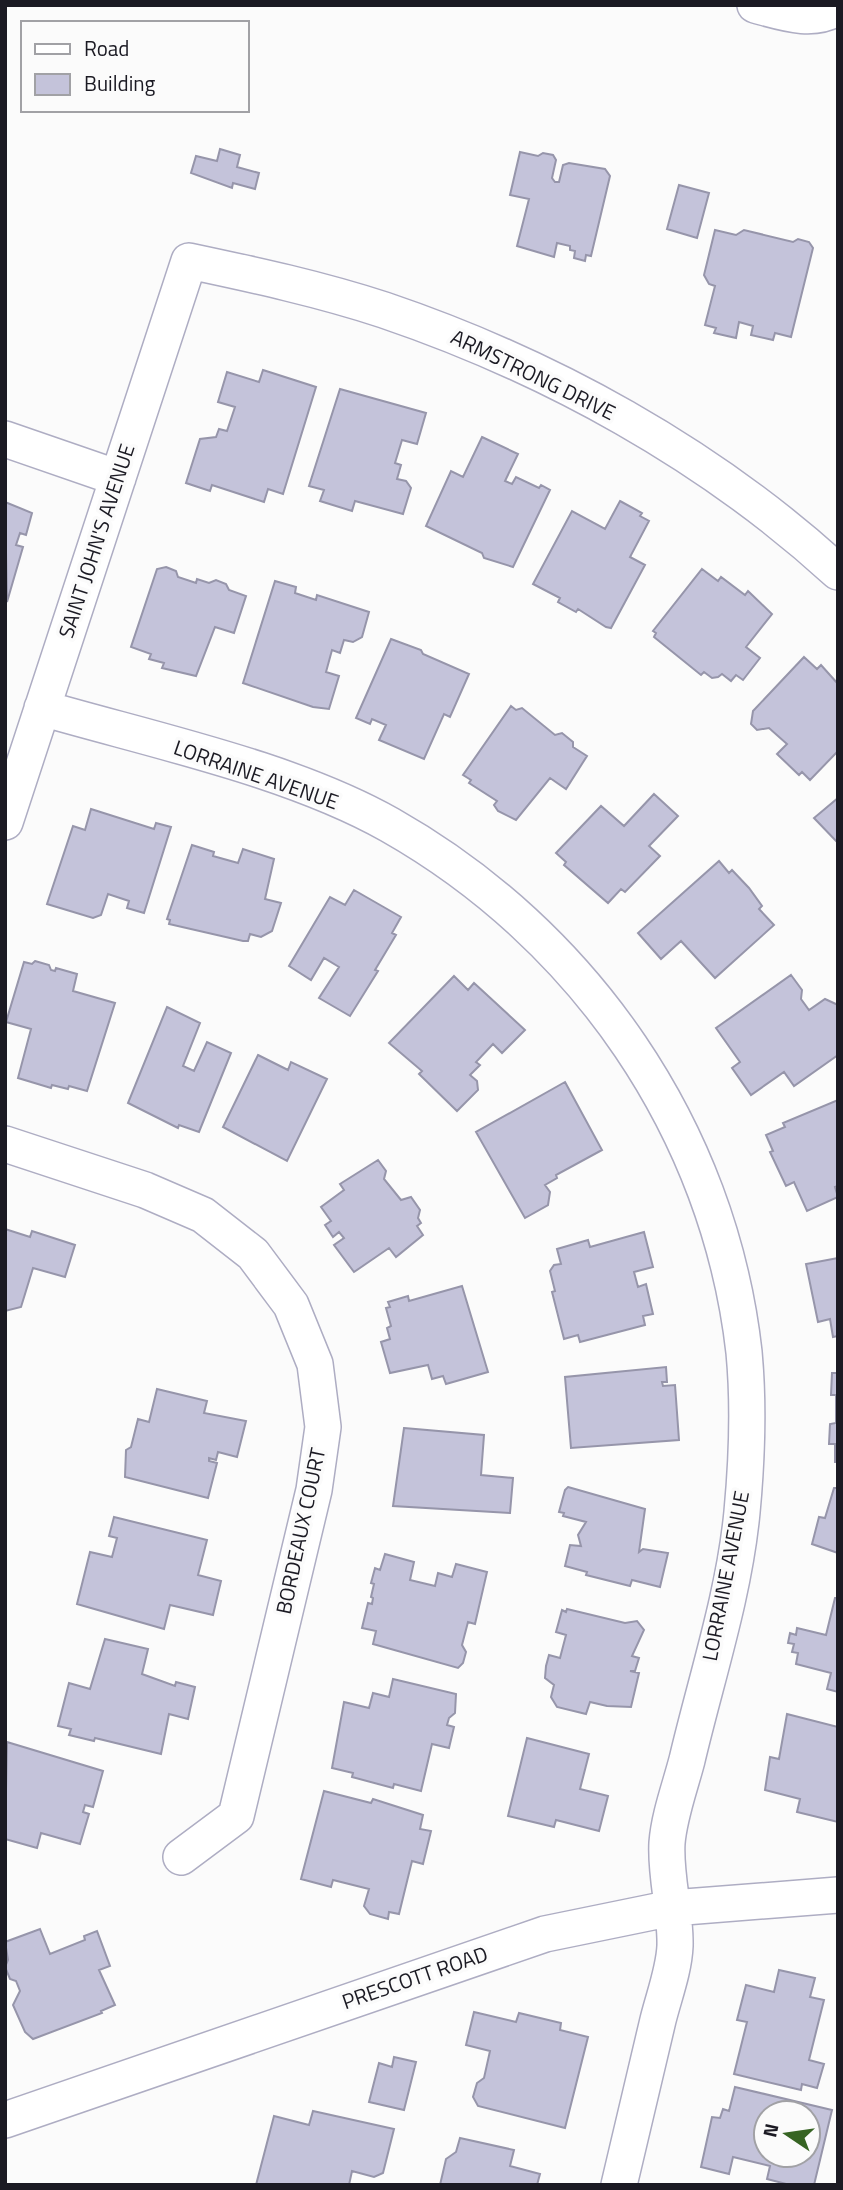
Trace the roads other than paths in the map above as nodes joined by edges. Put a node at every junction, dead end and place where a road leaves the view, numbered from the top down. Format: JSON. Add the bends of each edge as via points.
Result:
{"nodes":[{"id":1,"x":755,"y":5,"type":"edge"},
{"id":2,"x":838,"y":7,"type":"edge"},
{"id":3,"x":189,"y":261,"type":"joint"},
{"id":4,"x":5,"y":439,"type":"edge"},
{"id":5,"x":118,"y":478,"type":"junction"},
{"id":6,"x":838,"y":572,"type":"edge"},
{"id":7,"x":42,"y":708,"type":"junction"},
{"id":8,"x":5,"y":822,"type":"edge"},
{"id":9,"x":5,"y":1144,"type":"edge"},
{"id":10,"x":181,"y":1857,"type":"dead end"},
{"id":11,"x":838,"y":1895,"type":"edge"},
{"id":12,"x":672,"y":1908,"type":"junction"},
{"id":13,"x":5,"y":2120,"type":"edge"},
{"id":14,"x":619,"y":2185,"type":"edge"}],
"edges":[{"from":1,"to":2,"type":"street","via":[[797,16],[830,13]]},
{"from":3,"to":5,"type":"street","name":"SAINT JOHN'S AVENUE"},
{"from":3,"to":6,"type":"street","name":"ARMSTRONG DRIVE","via":[[287,282],[384,310],[479,346],[570,389],[658,438],[743,494]]},
{"from":4,"to":5,"type":"street"},
{"from":5,"to":7,"type":"street","name":"SAINT JOHN'S AVENUE"},
{"from":7,"to":8,"type":"street","name":"SAINT JOHN'S AVENUE"},
{"from":7,"to":12,"type":"street","name":"LORRAINE AVENUE","via":[[312,789],[387,824],[457,867],[522,919],[580,978],[631,1044],[673,1115],[706,1191],[730,1271],[744,1353],[747,1436],[741,1519],[726,1600],[667,1842]]},
{"from":9,"to":10,"type":"street","name":"BORDEAUX COURT","via":[[145,1190],[203,1215],[253,1254],[291,1305],[315,1364],[323,1427],[314,1490],[236,1816]]},
{"from":11,"to":12,"type":"street","name":"PRESCOTT ROAD"},
{"from":12,"to":13,"type":"street","name":"PRESCOTT ROAD","via":[[545,1934]]},
{"from":12,"to":14,"type":"street","name":"LORRAINE AVENUE","via":[[675,1948]]}]}
